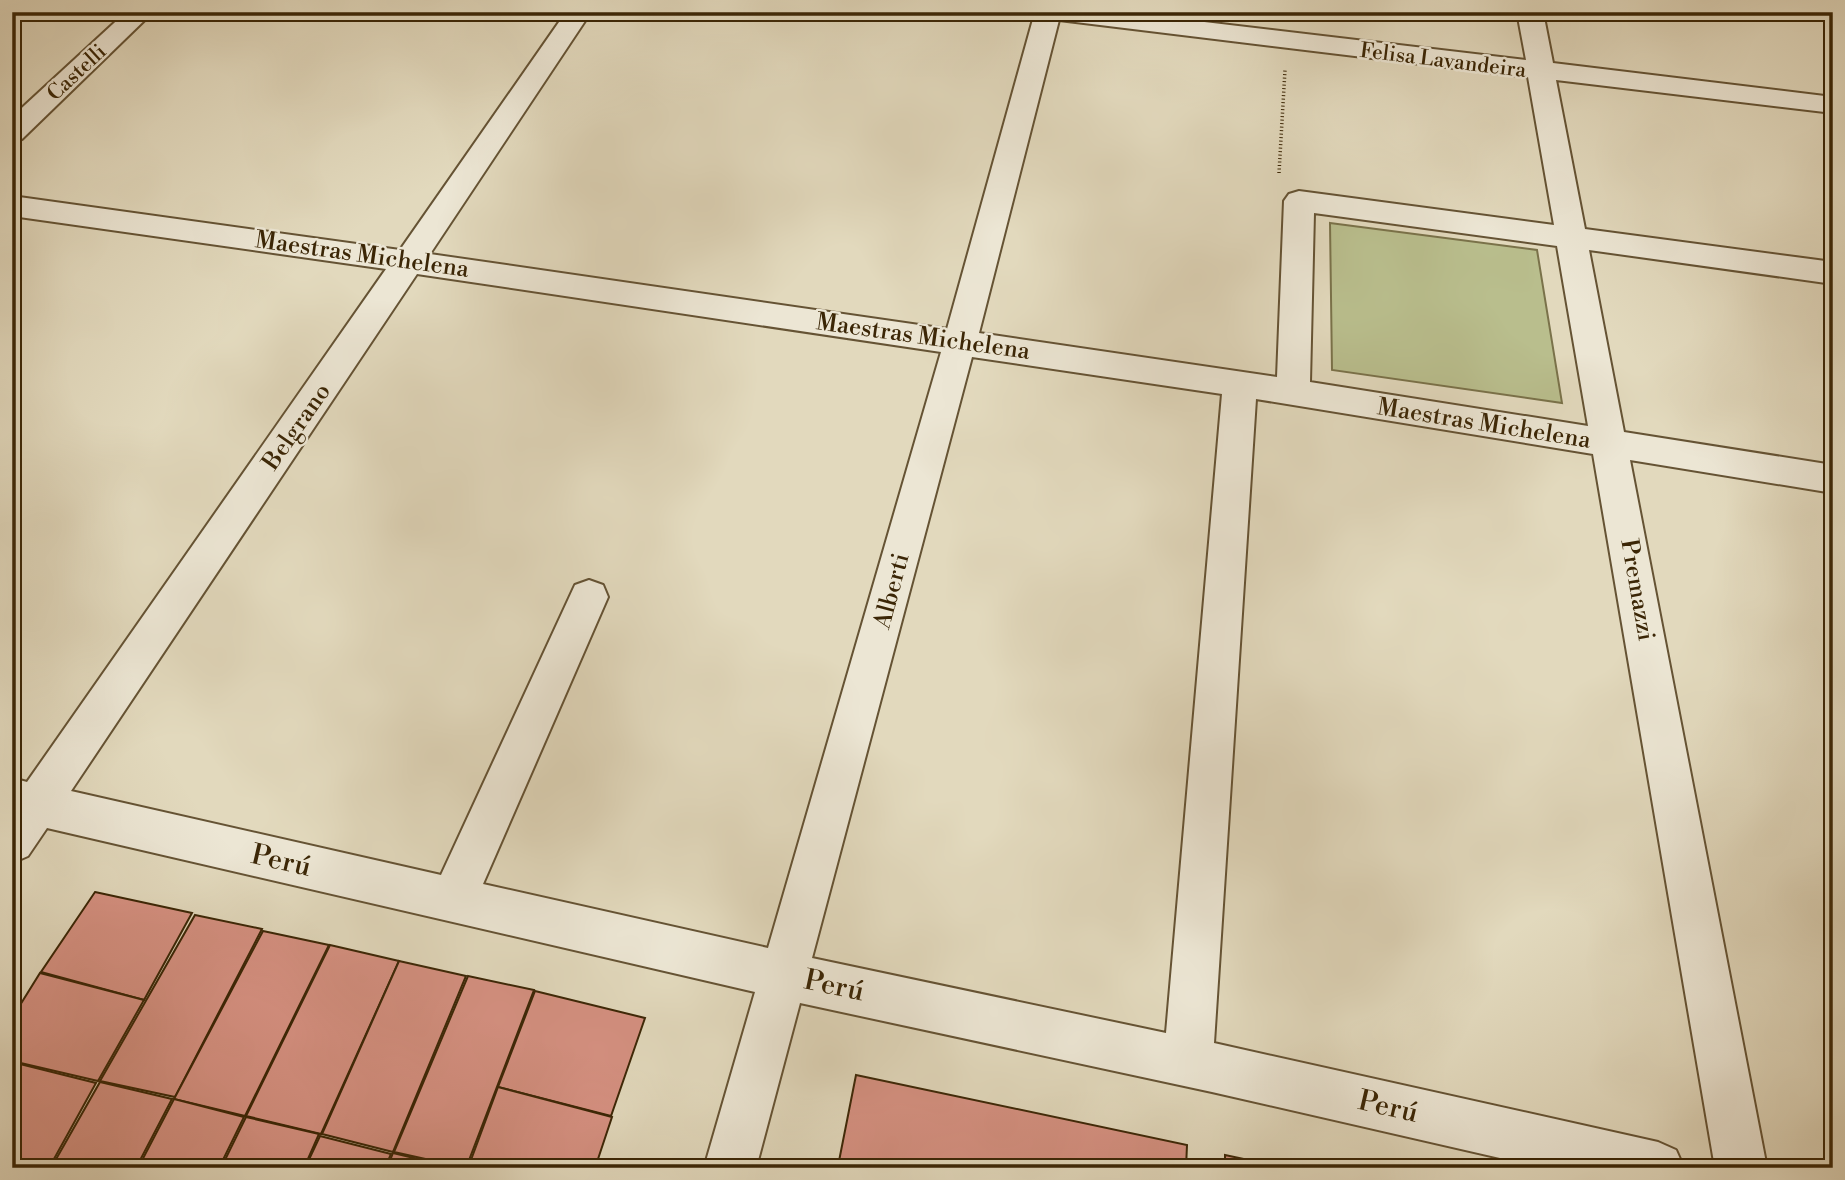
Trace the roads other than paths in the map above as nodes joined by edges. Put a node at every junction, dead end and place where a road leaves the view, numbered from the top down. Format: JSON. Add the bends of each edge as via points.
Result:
{"nodes":[{"id":1,"x":141,"y":12,"type":"edge"},
{"id":2,"x":579,"y":12,"type":"edge"},
{"id":3,"x":1048,"y":12,"type":"edge"},
{"id":4,"x":1054,"y":12,"type":"edge"},
{"id":5,"x":1530,"y":12,"type":"edge"},
{"id":6,"x":1542,"y":73,"type":"junction"},
{"id":7,"x":1833,"y":105,"type":"edge"},
{"id":8,"x":12,"y":134,"type":"edge"},
{"id":9,"x":12,"y":206,"type":"edge"},
{"id":10,"x":1572,"y":238,"type":"junction"},
{"id":11,"x":411,"y":262,"type":"junction"},
{"id":12,"x":1833,"y":273,"type":"edge"},
{"id":13,"x":960,"y":342,"type":"junction"},
{"id":14,"x":1240,"y":384,"type":"junction"},
{"id":15,"x":1293,"y":392,"type":"junction"},
{"id":16,"x":1611,"y":445,"type":"junction"},
{"id":17,"x":1833,"y":479,"type":"edge"},
{"id":18,"x":589,"y":597,"type":"dead end"},
{"id":19,"x":20,"y":815,"type":"edge"},
{"id":20,"x":453,"y":900,"type":"junction"},
{"id":21,"x":786,"y":976,"type":"junction"},
{"id":22,"x":1188,"y":1062,"type":"junction"},
{"id":23,"x":730,"y":1168,"type":"edge"},
{"id":24,"x":1658,"y":1168,"type":"edge"},
{"id":25,"x":1741,"y":1168,"type":"edge"}],
"edges":[{"from":1,"to":8,"type":"street","name":"Castelli"},
{"from":2,"to":11,"type":"street","name":"Belgrano"},
{"from":3,"to":13,"type":"street","name":"Alberti"},
{"from":4,"to":6,"type":"street","name":"Felisa Lavandeira"},
{"from":5,"to":6,"type":"street","name":"Premazzi"},
{"from":6,"to":7,"type":"street","name":"Felisa Lavandeira"},
{"from":6,"to":10,"type":"street","name":"Premazzi"},
{"from":9,"to":11,"type":"street","name":"Maestras Michelena"},
{"from":10,"to":12,"type":"street"},
{"from":10,"to":15,"type":"street","via":[[1299,201]]},
{"from":10,"to":16,"type":"street","name":"Premazzi"},
{"from":11,"to":13,"type":"street","name":"Maestras Michelena"},
{"from":11,"to":19,"type":"street","name":"Belgrano"},
{"from":13,"to":14,"type":"street","name":"Maestras Michelena"},
{"from":13,"to":21,"type":"street","name":"Alberti"},
{"from":14,"to":15,"type":"street","name":"Maestras Michelena"},
{"from":14,"to":22,"type":"street"},
{"from":15,"to":16,"type":"street","name":"Maestras Michelena"},
{"from":16,"to":17,"type":"street","name":"Maestras Michelena"},
{"from":16,"to":25,"type":"street","name":"Premazzi"},
{"from":18,"to":20,"type":"street"},
{"from":19,"to":20,"type":"street","name":"Perú"},
{"from":20,"to":21,"type":"street","name":"Perú"},
{"from":21,"to":22,"type":"street","name":"Perú"},
{"from":21,"to":23,"type":"street","name":"Alberti"},
{"from":22,"to":24,"type":"street","name":"Perú"}]}
